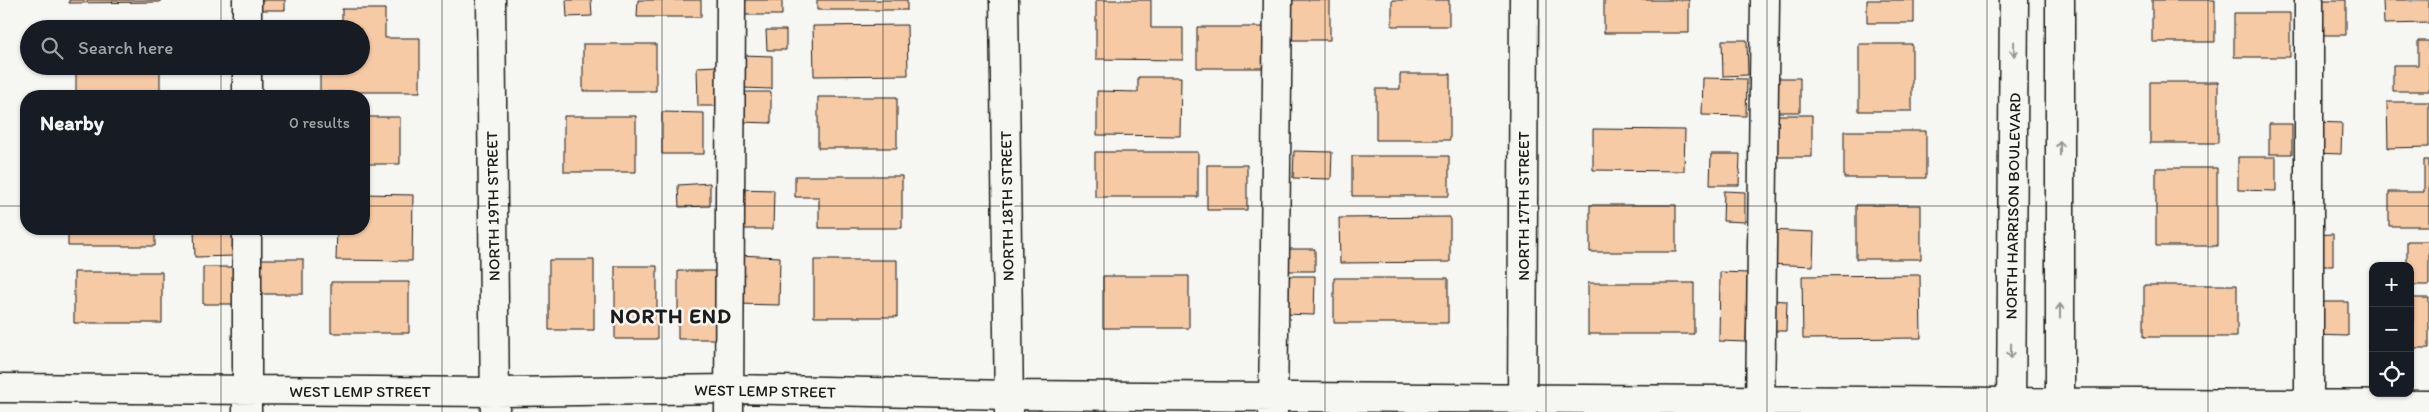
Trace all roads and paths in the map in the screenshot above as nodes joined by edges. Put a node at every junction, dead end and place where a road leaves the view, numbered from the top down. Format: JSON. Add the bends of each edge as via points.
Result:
{"nodes":[{"id":1,"x":248,"y":0,"type":"edge"},
{"id":2,"x":490,"y":0,"type":"edge"},
{"id":3,"x":731,"y":0,"type":"edge"},
{"id":4,"x":1004,"y":0,"type":"edge"},
{"id":5,"x":1278,"y":0,"type":"edge"},
{"id":6,"x":1524,"y":0,"type":"edge"},
{"id":7,"x":1765,"y":0,"type":"edge"},
{"id":8,"x":2014,"y":0,"type":"edge"},
{"id":9,"x":2060,"y":0,"type":"edge"},
{"id":10,"x":2309,"y":0,"type":"edge"},
{"id":11,"x":248,"y":20,"type":"edge"},
{"id":12,"x":248,"y":75,"type":"edge"},
{"id":13,"x":248,"y":90,"type":"edge"},
{"id":14,"x":248,"y":235,"type":"edge"},
{"id":15,"x":0,"y":388,"type":"edge"},
{"id":16,"x":730,"y":400,"type":"edge"},
{"id":17,"x":248,"y":401,"type":"edge"},
{"id":18,"x":495,"y":402,"type":"edge"},
{"id":19,"x":1009,"y":404,"type":"edge"},
{"id":20,"x":1273,"y":404,"type":"edge"},
{"id":21,"x":2429,"y":404,"type":"edge"},
{"id":22,"x":1522,"y":405,"type":"edge"},
{"id":23,"x":1760,"y":406,"type":"edge"},
{"id":24,"x":2011,"y":407,"type":"edge"},
{"id":25,"x":2060,"y":407,"type":"edge"},
{"id":26,"x":2309,"y":408,"type":"edge"}],
"edges":[{"from":1,"to":11,"type":"street"},
{"from":2,"to":18,"type":"street","name":"NORTH 19TH STREET"},
{"from":3,"to":16,"type":"street"},
{"from":4,"to":19,"type":"street","name":"NORTH 18TH STREET"},
{"from":5,"to":20,"type":"street"},
{"from":6,"to":22,"type":"street","name":"NORTH 17TH STREET"},
{"from":7,"to":23,"type":"street"},
{"from":8,"to":24,"type":"street","name":"NORTH HARRISON BOULEVARD","one_way":true},
{"from":25,"to":9,"type":"street","one_way":true},
{"from":10,"to":26,"type":"street"},
{"from":12,"to":13,"type":"street"},
{"from":14,"to":17,"type":"street"},
{"from":15,"to":17,"type":"street","name":"WEST LEMP STREET"},
{"from":16,"to":18,"type":"street","name":"WEST LEMP STREET"},
{"from":16,"to":19,"type":"street","name":"WEST LEMP STREET"},
{"from":17,"to":18,"type":"street","name":"WEST LEMP STREET"},
{"from":19,"to":20,"type":"street","name":"WEST LEMP STREET"},
{"from":20,"to":22,"type":"street","name":"WEST LEMP STREET"},
{"from":21,"to":26,"type":"street","name":"WEST LEMP STREET"},
{"from":22,"to":23,"type":"street","name":"WEST LEMP STREET"},
{"from":23,"to":24,"type":"street","name":"WEST LEMP STREET"},
{"from":24,"to":25,"type":"street","name":"WEST LEMP STREET"},
{"from":25,"to":26,"type":"street","name":"WEST LEMP STREET"}]}
